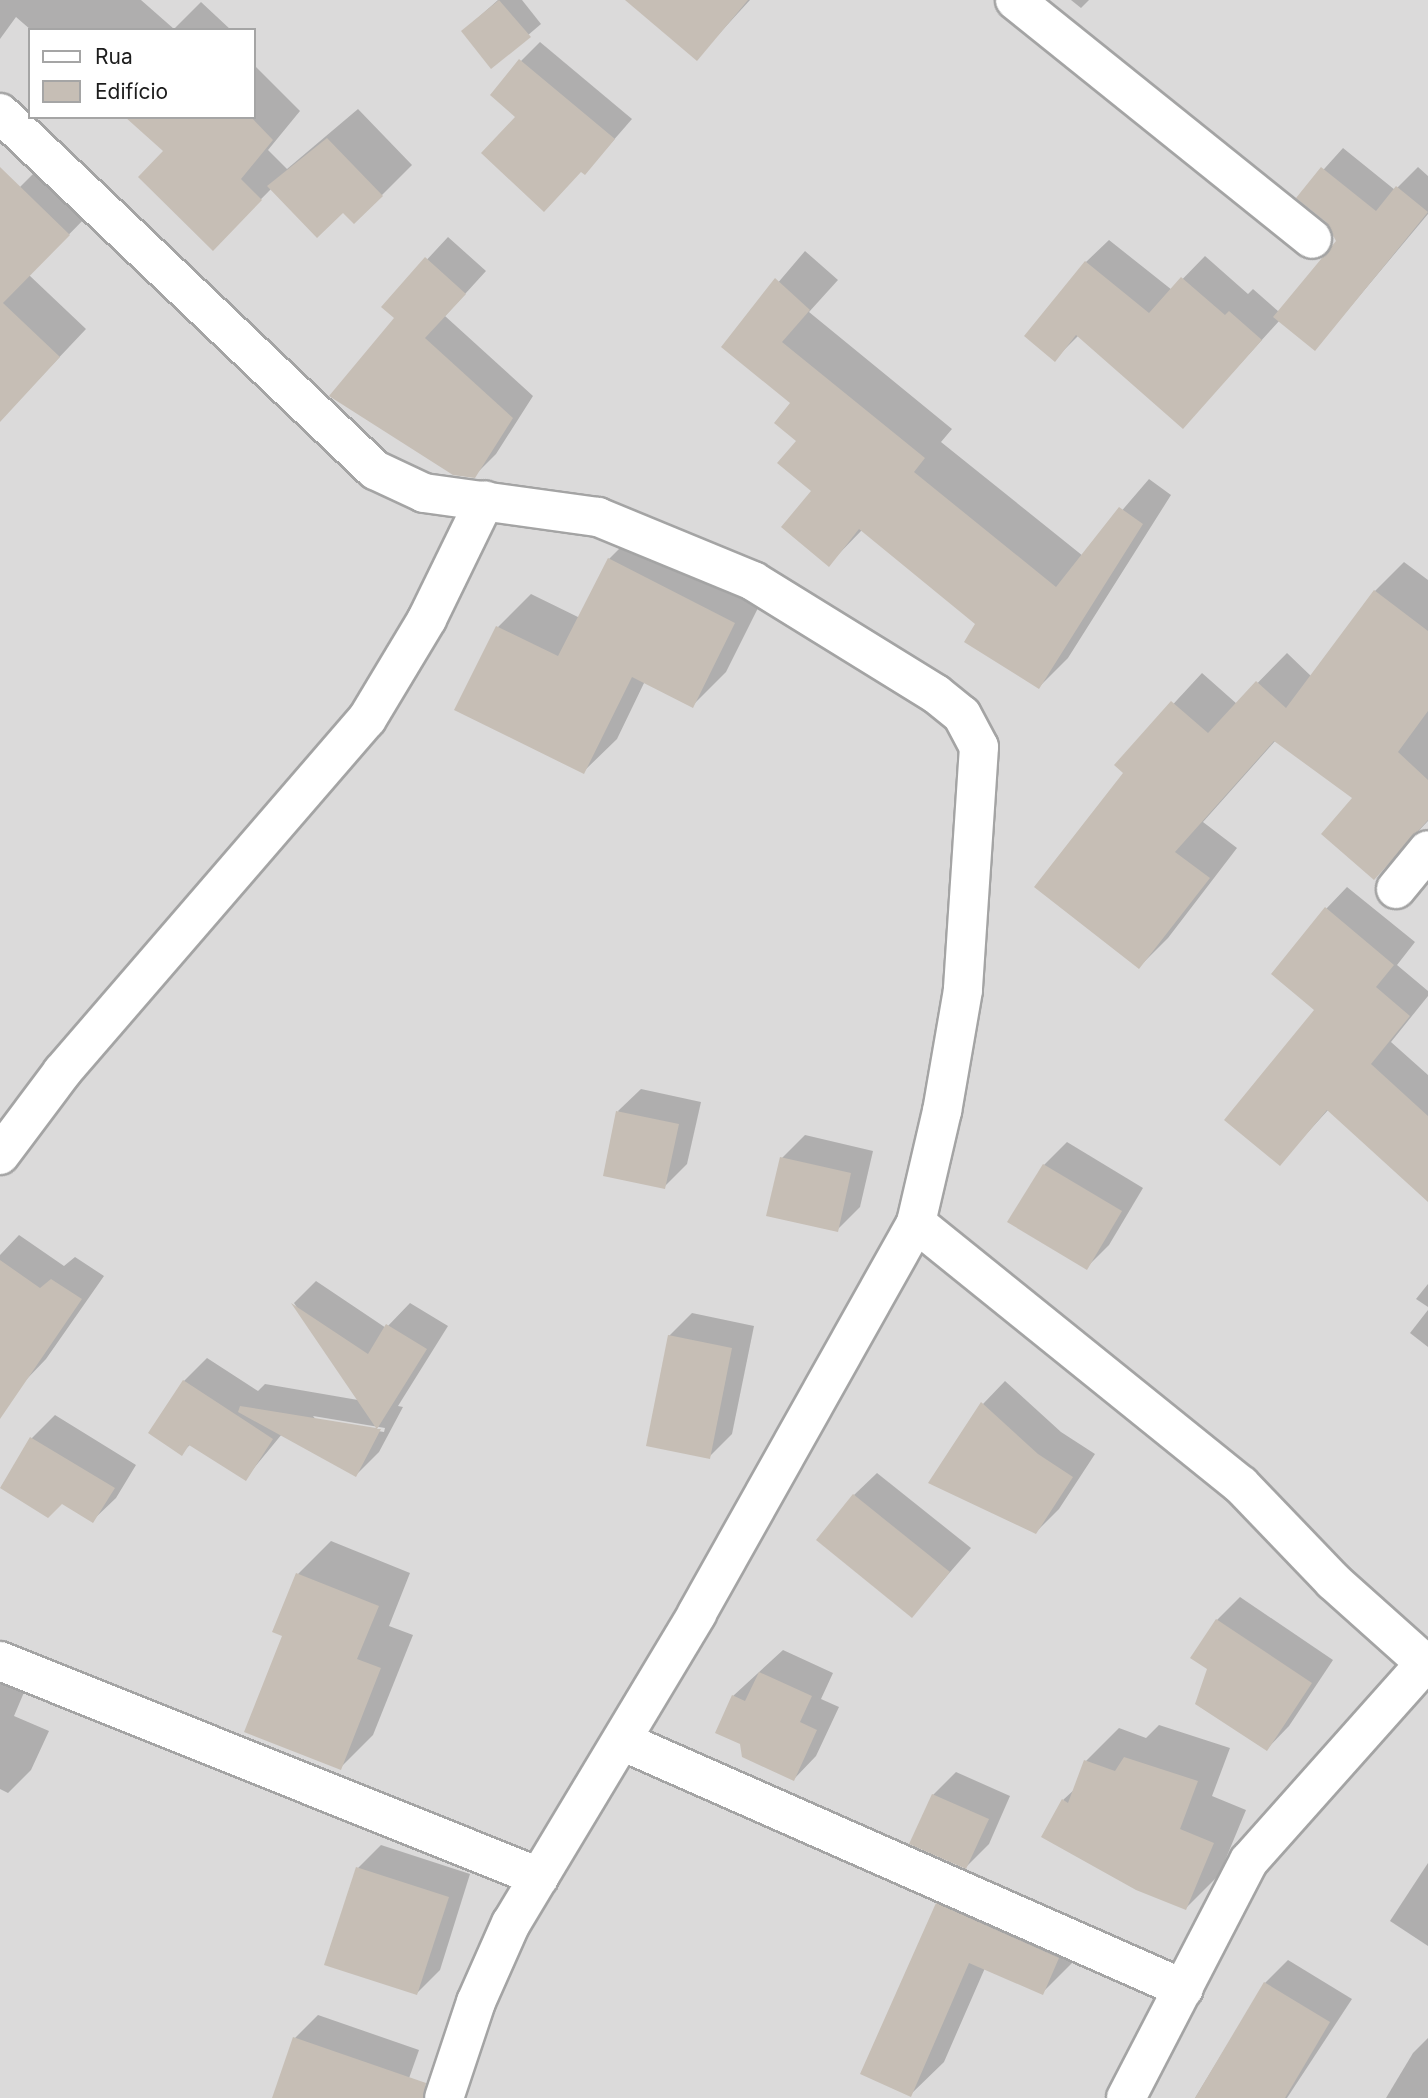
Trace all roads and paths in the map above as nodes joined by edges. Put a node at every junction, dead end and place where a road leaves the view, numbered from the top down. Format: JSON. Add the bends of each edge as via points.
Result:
{"nodes":[{"id":1,"x":1014,"y":0,"type":"edge"},
{"id":2,"x":0,"y":113,"type":"edge"},
{"id":3,"x":1312,"y":239,"type":"dead end"},
{"id":4,"x":485,"y":500,"type":"junction"},
{"id":5,"x":1428,"y":850,"type":"edge"},
{"id":6,"x":1395,"y":889,"type":"dead end"},
{"id":7,"x":0,"y":1155,"type":"edge"},
{"id":8,"x":916,"y":1223,"type":"junction"},
{"id":9,"x":0,"y":1661,"type":"edge"},
{"id":10,"x":1427,"y":1664,"type":"edge"},
{"id":11,"x":622,"y":1741,"type":"junction"},
{"id":12,"x":539,"y":1877,"type":"junction"},
{"id":13,"x":1184,"y":1989,"type":"junction"},
{"id":14,"x":444,"y":2098,"type":"edge"},
{"id":15,"x":1126,"y":2098,"type":"edge"}],
"edges":[{"from":1,"to":3,"type":"street"},
{"from":2,"to":4,"type":"street","via":[[375,470],[424,493]]},
{"from":4,"to":7,"type":"street","via":[[427,619],[367,719],[62,1072]]},
{"from":4,"to":8,"type":"street","via":[[598,517],[754,581],[909,675],[962,715],[979,747],[963,990]]},
{"from":5,"to":6,"type":"street"},
{"from":8,"to":10,"type":"street","via":[[1241,1485],[1333,1581]]},
{"from":8,"to":11,"type":"street"},
{"from":9,"to":12,"type":"street"},
{"from":10,"to":13,"type":"street","via":[[1249,1861]]},
{"from":11,"to":12,"type":"street"},
{"from":11,"to":13,"type":"street"},
{"from":12,"to":14,"type":"street","via":[[511,1923],[476,2001]]},
{"from":13,"to":15,"type":"street"}]}
